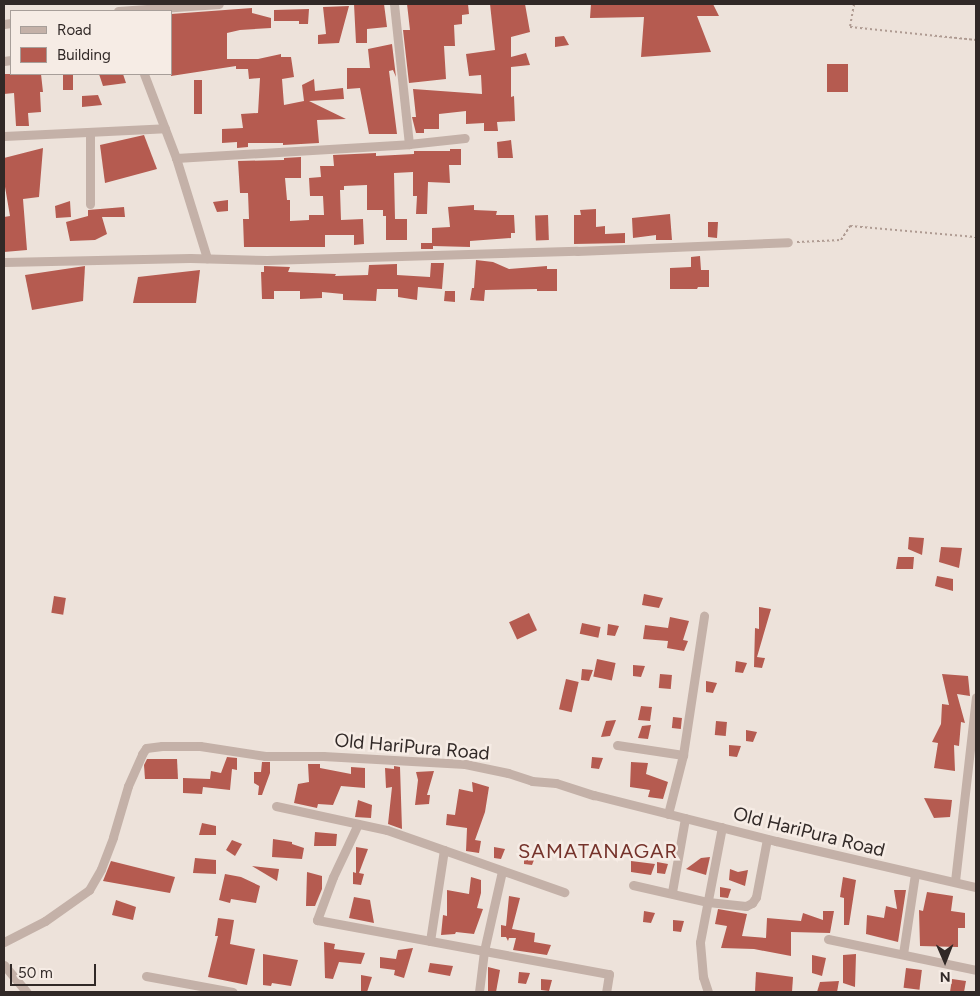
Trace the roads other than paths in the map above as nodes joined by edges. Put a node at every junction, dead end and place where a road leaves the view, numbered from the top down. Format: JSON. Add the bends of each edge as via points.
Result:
{"nodes":[{"id":1,"x":219,"y":4,"type":"edge"},
{"id":2,"x":394,"y":4,"type":"edge"},
{"id":3,"x":130,"y":8,"type":"edge"},
{"id":4,"x":144,"y":75,"type":"edge"},
{"id":5,"x":165,"y":128,"type":"junction"},
{"id":6,"x":90,"y":132,"type":"junction"},
{"id":7,"x":4,"y":136,"type":"edge"},
{"id":8,"x":464,"y":138,"type":"dead end"},
{"id":9,"x":410,"y":144,"type":"junction"},
{"id":10,"x":176,"y":158,"type":"junction"},
{"id":11,"x":90,"y":204,"type":"dead end"},
{"id":12,"x":788,"y":242,"type":"road end"},
{"id":13,"x":207,"y":258,"type":"junction"},
{"id":14,"x":4,"y":262,"type":"edge"},
{"id":15,"x":704,"y":616,"type":"dead end"},
{"id":16,"x":976,"y":697,"type":"edge"},
{"id":17,"x":616,"y":745,"type":"dead end"},
{"id":18,"x":683,"y":755,"type":"junction"},
{"id":19,"x":276,"y":806,"type":"dead end"},
{"id":20,"x":668,"y":814,"type":"junction"},
{"id":21,"x":685,"y":818,"type":"junction"},
{"id":22,"x":358,"y":824,"type":"junction"},
{"id":23,"x":722,"y":827,"type":"junction"},
{"id":24,"x":767,"y":839,"type":"junction"},
{"id":25,"x":444,"y":850,"type":"junction"},
{"id":26,"x":502,"y":871,"type":"junction"},
{"id":27,"x":915,"y":874,"type":"junction"},
{"id":28,"x":955,"y":881,"type":"junction"},
{"id":29,"x":633,"y":885,"type":"dead end"},
{"id":30,"x":976,"y":887,"type":"edge"},
{"id":31,"x":564,"y":892,"type":"dead end"},
{"id":32,"x":672,"y":892,"type":"junction"},
{"id":33,"x":708,"y":902,"type":"junction"},
{"id":34,"x":828,"y":939,"type":"dead end"},
{"id":35,"x":430,"y":941,"type":"junction"},
{"id":36,"x":4,"y":942,"type":"edge"},
{"id":37,"x":484,"y":951,"type":"junction"},
{"id":38,"x":903,"y":954,"type":"junction"},
{"id":39,"x":4,"y":965,"type":"edge"},
{"id":40,"x":976,"y":970,"type":"edge"},
{"id":41,"x":146,"y":976,"type":"dead end"},
{"id":42,"x":27,"y":992,"type":"edge"},
{"id":43,"x":233,"y":992,"type":"edge"},
{"id":44,"x":478,"y":992,"type":"edge"},
{"id":45,"x":606,"y":992,"type":"edge"},
{"id":46,"x":708,"y":992,"type":"edge"}],
"edges":[{"from":1,"to":3,"type":"street"},
{"from":2,"to":9,"type":"street"},
{"from":4,"to":5,"type":"street"},
{"from":5,"to":6,"type":"street"},
{"from":5,"to":10,"type":"street"},
{"from":6,"to":7,"type":"street"},
{"from":6,"to":11,"type":"street"},
{"from":8,"to":9,"type":"street"},
{"from":9,"to":10,"type":"street"},
{"from":10,"to":13,"type":"street"},
{"from":12,"to":13,"type":"street","via":[[558,252],[267,260]]},
{"from":13,"to":14,"type":"street"},
{"from":15,"to":18,"type":"street"},
{"from":16,"to":28,"type":"street"},
{"from":17,"to":18,"type":"street"},
{"from":18,"to":20,"type":"street"},
{"from":19,"to":22,"type":"street"},
{"from":20,"to":21,"type":"street","name":"Old HariPura Road"},
{"from":20,"to":36,"type":"street","name":"Old HariPura Road","via":[[556,783],[532,781],[508,772],[465,764],[264,756],[183,745],[146,748],[134,769],[114,837],[90,890]]},
{"from":21,"to":23,"type":"street","name":"Old HariPura Road"},
{"from":21,"to":32,"type":"street"},
{"from":22,"to":25,"type":"street","via":[[387,830]]},
{"from":22,"to":35,"type":"street","via":[[317,920]]},
{"from":23,"to":24,"type":"street","name":"Old HariPura Road"},
{"from":23,"to":33,"type":"street"},
{"from":24,"to":27,"type":"street","name":"Old HariPura Road"},
{"from":24,"to":33,"type":"street","via":[[756,897],[752,903],[746,906]]},
{"from":25,"to":26,"type":"street"},
{"from":25,"to":35,"type":"street"},
{"from":26,"to":31,"type":"street"},
{"from":26,"to":37,"type":"street"},
{"from":27,"to":28,"type":"street","name":"Old HariPura Road"},
{"from":27,"to":38,"type":"street"},
{"from":28,"to":30,"type":"street","name":"Old HariPura Road"},
{"from":29,"to":32,"type":"street"},
{"from":32,"to":33,"type":"street"},
{"from":33,"to":46,"type":"street","via":[[700,942]]},
{"from":34,"to":38,"type":"street"},
{"from":35,"to":37,"type":"street"},
{"from":37,"to":44,"type":"street"},
{"from":37,"to":45,"type":"street","via":[[609,974]]},
{"from":38,"to":40,"type":"street"},
{"from":39,"to":42,"type":"street"},
{"from":41,"to":43,"type":"street"}]}
